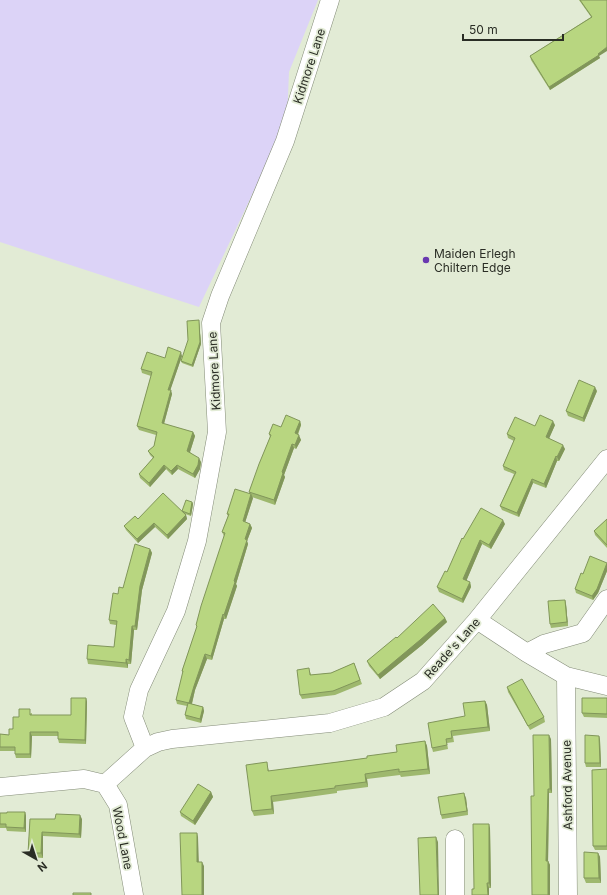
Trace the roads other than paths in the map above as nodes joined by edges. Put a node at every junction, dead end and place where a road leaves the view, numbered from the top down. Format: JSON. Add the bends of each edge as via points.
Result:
{"nodes":[{"id":1,"x":330,"y":0,"type":"edge"},
{"id":2,"x":607,"y":459,"type":"edge"},
{"id":3,"x":607,"y":599,"type":"edge"},
{"id":4,"x":477,"y":620,"type":"junction"},
{"id":5,"x":527,"y":653,"type":"junction"},
{"id":6,"x":566,"y":676,"type":"junction"},
{"id":7,"x":607,"y":686,"type":"edge"},
{"id":8,"x":145,"y":748,"type":"junction"},
{"id":9,"x":105,"y":784,"type":"junction"},
{"id":10,"x":0,"y":787,"type":"edge"},
{"id":11,"x":455,"y":839,"type":"dead end"},
{"id":12,"x":134,"y":895,"type":"edge"},
{"id":13,"x":455,"y":895,"type":"edge"},
{"id":14,"x":568,"y":895,"type":"edge"}],
"edges":[{"from":1,"to":8,"type":"street","name":"Kidmore Lane","via":[[285,141],[211,323],[217,432],[197,541],[176,612],[139,690],[134,717]]},
{"from":2,"to":4,"type":"street","name":"Reade's Lane"},
{"from":3,"to":5,"type":"street","via":[[583,633],[544,644]]},
{"from":4,"to":5,"type":"street"},
{"from":4,"to":8,"type":"street","name":"Reade's Lane","via":[[423,681],[384,706],[330,723],[172,738]]},
{"from":5,"to":6,"type":"street"},
{"from":6,"to":7,"type":"street"},
{"from":6,"to":14,"type":"street","name":"Ashford Avenue"},
{"from":8,"to":9,"type":"street","name":"Reade's Lane"},
{"from":9,"to":10,"type":"street","via":[[84,779]]},
{"from":9,"to":12,"type":"street","name":"Wood Lane","via":[[118,805]]},
{"from":11,"to":13,"type":"street"}]}
